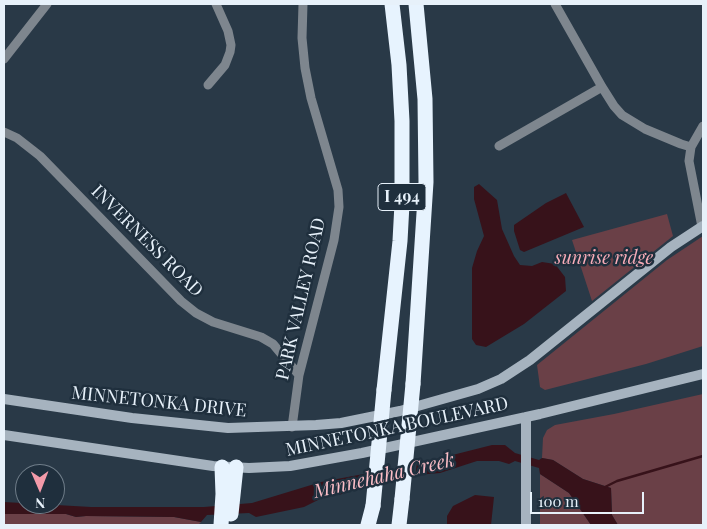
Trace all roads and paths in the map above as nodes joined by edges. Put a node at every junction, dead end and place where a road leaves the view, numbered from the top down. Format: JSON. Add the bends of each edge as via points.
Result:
{"nodes":[{"id":1,"x":47,"y":4,"type":"edge"},
{"id":2,"x":216,"y":4,"type":"edge"},
{"id":3,"x":303,"y":4,"type":"edge"},
{"id":4,"x":392,"y":4,"type":"edge"},
{"id":5,"x":416,"y":4,"type":"edge"},
{"id":6,"x":555,"y":4,"type":"edge"},
{"id":7,"x":4,"y":59,"type":"edge"},
{"id":8,"x":208,"y":84,"type":"dead end"},
{"id":9,"x":602,"y":87,"type":"junction"},
{"id":10,"x":703,"y":126,"type":"edge"},
{"id":11,"x":4,"y":132,"type":"edge"},
{"id":12,"x":499,"y":146,"type":"dead end"},
{"id":13,"x":691,"y":147,"type":"junction"},
{"id":14,"x":703,"y":226,"type":"edge"},
{"id":15,"x":703,"y":374,"type":"edge"},
{"id":16,"x":299,"y":375,"type":"junction"},
{"id":17,"x":4,"y":399,"type":"edge"},
{"id":18,"x":526,"y":417,"type":"junction"},
{"id":19,"x":292,"y":427,"type":"junction"},
{"id":20,"x":4,"y":435,"type":"edge"},
{"id":21,"x":229,"y":467,"type":"junction"},
{"id":22,"x":402,"y":499,"type":"junction"},
{"id":23,"x":374,"y":506,"type":"junction"},
{"id":24,"x":223,"y":524,"type":"edge"},
{"id":25,"x":368,"y":525,"type":"edge"},
{"id":26,"x":372,"y":525,"type":"edge"},
{"id":27,"x":399,"y":525,"type":"edge"},
{"id":28,"x":404,"y":525,"type":"edge"},
{"id":29,"x":526,"y":525,"type":"edge"}],
"edges":[{"from":1,"to":7,"type":"street"},
{"from":2,"to":8,"type":"street","via":[[228,31],[230,52],[225,64]]},
{"from":3,"to":16,"type":"street","name":"PARK VALLEY ROAD","via":[[305,68],[338,190],[339,207],[334,240]]},
{"from":4,"to":23,"type":"highway","number":"I 494","bridge":true,"via":[[402,121],[402,204]]},
{"from":5,"to":22,"type":"highway","number":"I 494","bridge":true,"via":[[425,99],[426,173],[424,240]]},
{"from":6,"to":9,"type":"street"},
{"from":9,"to":12,"type":"street"},
{"from":9,"to":13,"type":"street","via":[[614,106],[633,122]]},
{"from":10,"to":13,"type":"street"},
{"from":11,"to":16,"type":"street","name":"INVERNESS ROAD","via":[[40,156],[181,301],[212,322],[262,337],[273,344]]},
{"from":13,"to":14,"type":"street","via":[[689,161]]},
{"from":14,"to":19,"type":"main road","name":"MINNETONKA DRIVE","via":[[671,247],[502,379],[400,411],[340,423]]},
{"from":15,"to":18,"type":"main road","name":"MINNETONKA BOULEVARD"},
{"from":16,"to":19,"type":"street","name":"PARK VALLEY ROAD"},
{"from":17,"to":19,"type":"main road","name":"MINNETONKA DRIVE","via":[[186,425]]},
{"from":18,"to":21,"type":"main road","name":"MINNETONKA BOULEVARD","via":[[327,460],[290,466]]},
{"from":18,"to":29,"type":"main road"},
{"from":20,"to":21,"type":"main road","name":"MINNETONKA BOULEVARD"},
{"from":21,"to":24,"type":"highway"},
{"from":22,"to":27,"type":"highway","number":"I 494"},
{"from":22,"to":28,"type":"highway"},
{"from":23,"to":25,"type":"highway"},
{"from":23,"to":26,"type":"highway","number":"I 494"}]}
